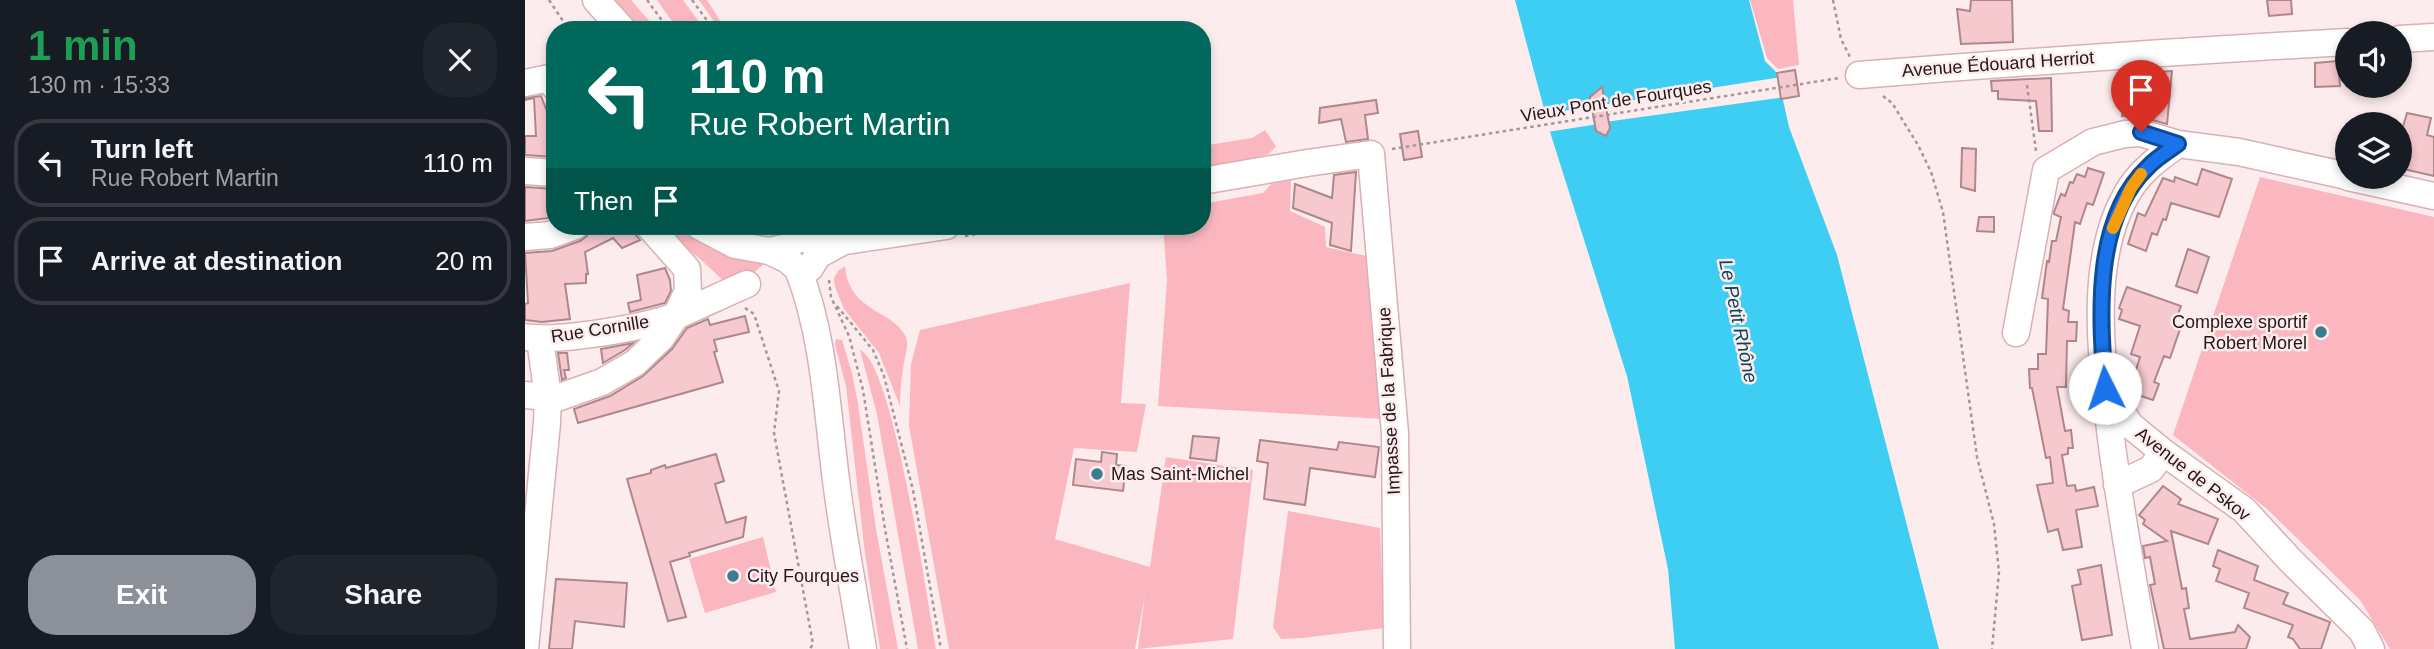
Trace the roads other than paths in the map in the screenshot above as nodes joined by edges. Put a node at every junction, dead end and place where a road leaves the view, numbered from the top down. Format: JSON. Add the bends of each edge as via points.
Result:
{"nodes":[{"id":1,"x":596,"y":0,"type":"edge"},
{"id":2,"x":615,"y":21,"type":"edge"},
{"id":3,"x":2434,"y":37,"type":"edge"},
{"id":4,"x":2412,"y":38,"type":"edge"},
{"id":5,"x":2335,"y":43,"type":"edge"},
{"id":6,"x":1859,"y":75,"type":"road end"},
{"id":7,"x":2178,"y":144,"type":"junction"},
{"id":8,"x":525,"y":172,"type":"edge"},
{"id":9,"x":546,"y":173,"type":"edge"},
{"id":10,"x":2335,"y":174,"type":"edge"},
{"id":11,"x":1211,"y":179,"type":"edge"},
{"id":12,"x":2402,"y":189,"type":"edge"},
{"id":13,"x":2434,"y":196,"type":"edge"},
{"id":14,"x":550,"y":235,"type":"edge"},
{"id":15,"x":657,"y":235,"type":"edge"},
{"id":16,"x":717,"y":235,"type":"edge"},
{"id":17,"x":897,"y":235,"type":"edge"},
{"id":18,"x":525,"y":237,"type":"edge"},
{"id":19,"x":804,"y":252,"type":"edge"},
{"id":20,"x":746,"y":296,"type":"road end"},
{"id":21,"x":675,"y":316,"type":"junction"},
{"id":22,"x":2016,"y":333,"type":"dead end"},
{"id":23,"x":532,"y":338,"type":"edge"},
{"id":24,"x":2105,"y":388,"type":"junction"},
{"id":25,"x":537,"y":396,"type":"edge"},
{"id":26,"x":2163,"y":452,"type":"junction"},
{"id":27,"x":2117,"y":485,"type":"junction"},
{"id":28,"x":529,"y":556,"type":"edge"},
{"id":29,"x":525,"y":649,"type":"edge"},
{"id":30,"x":863,"y":649,"type":"edge"},
{"id":31,"x":1397,"y":649,"type":"edge"},
{"id":32,"x":2145,"y":649,"type":"edge"},
{"id":33,"x":2371,"y":649,"type":"edge"}],
"edges":[{"from":1,"to":2,"type":"street"},
{"from":3,"to":4,"type":"street"},
{"from":5,"to":6,"type":"street","name":"Avenue Édouard Herriot"},
{"from":7,"to":10,"type":"street","via":[[2239,152]]},
{"from":7,"to":22,"type":"street","via":[[2141,132],[2125,134],[2093,142],[2046,170]]},
{"from":7,"to":24,"type":"street","name":"Avenue de Pskov","via":[[2147,167],[2131,188],[2112,229],[2101,324]]},
{"from":8,"to":9,"type":"street"},
{"from":11,"to":31,"type":"street","name":"Impasse de la Fabrique","via":[[1371,154],[1395,433]]},
{"from":12,"to":13,"type":"street"},
{"from":14,"to":18,"type":"street"},
{"from":15,"to":21,"type":"street","via":[[687,269],[688,291]]},
{"from":16,"to":19,"type":"street","via":[[736,245]]},
{"from":17,"to":19,"type":"street"},
{"from":19,"to":30,"type":"street"},
{"from":20,"to":21,"type":"street","name":"Rue Cornille"},
{"from":21,"to":23,"type":"street","name":"Rue Cornille","via":[[586,335]]},
{"from":21,"to":25,"type":"street","via":[[661,338],[635,363],[602,383],[557,398]]},
{"from":23,"to":25,"type":"street"},
{"from":24,"to":26,"type":"street","name":"Avenue de Pskov","via":[[2130,425]]},
{"from":24,"to":27,"type":"street","name":"Avenue de Pskov"},
{"from":25,"to":28,"type":"street"},
{"from":26,"to":27,"type":"street","via":[[2151,469]]},
{"from":26,"to":33,"type":"street","name":"Avenue de Pskov","via":[[2244,510],[2362,631]]},
{"from":27,"to":32,"type":"street","name":"Avenue de Pskov"},
{"from":28,"to":29,"type":"street"}]}
